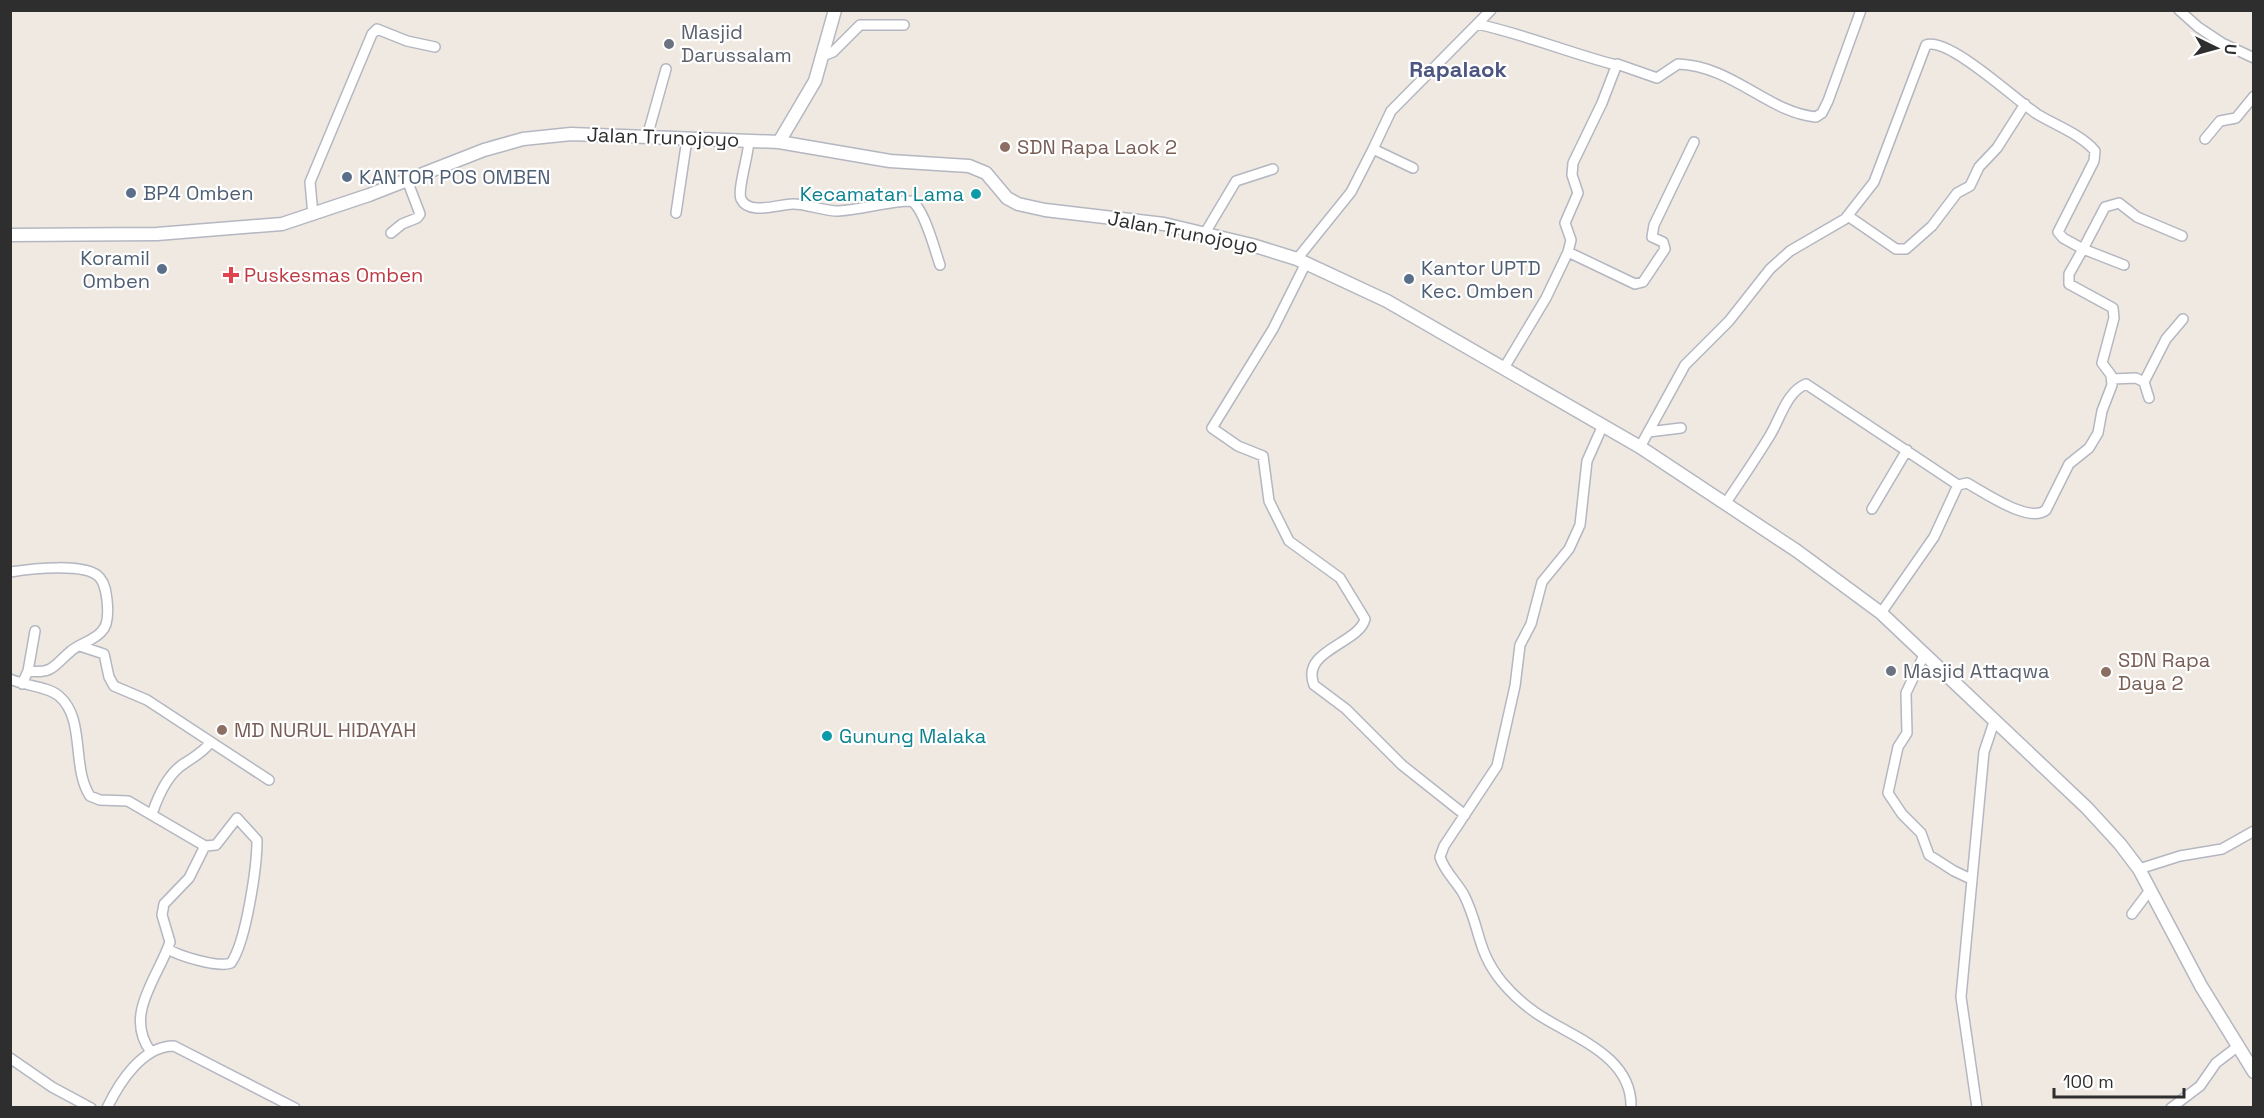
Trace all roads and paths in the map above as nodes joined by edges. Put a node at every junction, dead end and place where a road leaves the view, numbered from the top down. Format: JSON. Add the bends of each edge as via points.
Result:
{"nodes":[{"id":1,"x":835,"y":10,"type":"edge"},
{"id":2,"x":1491,"y":10,"type":"edge"},
{"id":3,"x":1861,"y":10,"type":"edge"},
{"id":4,"x":2180,"y":10,"type":"edge"},
{"id":5,"x":1476,"y":24,"type":"junction"},
{"id":6,"x":904,"y":25,"type":"dead end"},
{"id":7,"x":435,"y":47,"type":"dead end"},
{"id":8,"x":823,"y":56,"type":"junction"},
{"id":9,"x":2253,"y":58,"type":"edge"},
{"id":10,"x":1616,"y":65,"type":"junction"},
{"id":11,"x":666,"y":69,"type":"dead end"},
{"id":12,"x":2253,"y":96,"type":"edge"},
{"id":13,"x":2025,"y":104,"type":"junction"},
{"id":14,"x":647,"y":137,"type":"junction"},
{"id":15,"x":687,"y":139,"type":"junction"},
{"id":16,"x":2205,"y":139,"type":"dead end"},
{"id":17,"x":749,"y":140,"type":"junction"},
{"id":18,"x":779,"y":142,"type":"junction"},
{"id":19,"x":1694,"y":142,"type":"dead end"},
{"id":20,"x":1373,"y":149,"type":"junction"},
{"id":21,"x":1413,"y":168,"type":"dead end"},
{"id":22,"x":1272,"y":169,"type":"dead end"},
{"id":23,"x":407,"y":180,"type":"junction"},
{"id":24,"x":676,"y":213,"type":"dead end"},
{"id":25,"x":313,"y":215,"type":"junction"},
{"id":26,"x":1848,"y":216,"type":"junction"},
{"id":27,"x":391,"y":233,"type":"dead end"},
{"id":28,"x":1205,"y":233,"type":"junction"},
{"id":29,"x":10,"y":235,"type":"edge"},
{"id":30,"x":2182,"y":236,"type":"dead end"},
{"id":31,"x":2083,"y":249,"type":"junction"},
{"id":32,"x":1568,"y":252,"type":"junction"},
{"id":33,"x":1302,"y":261,"type":"junction"},
{"id":34,"x":940,"y":265,"type":"dead end"},
{"id":35,"x":2124,"y":265,"type":"dead end"},
{"id":36,"x":2183,"y":319,"type":"dead end"},
{"id":37,"x":1504,"y":368,"type":"junction"},
{"id":38,"x":2112,"y":379,"type":"junction"},
{"id":39,"x":2144,"y":382,"type":"junction"},
{"id":40,"x":2149,"y":398,"type":"dead end"},
{"id":41,"x":1603,"y":424,"type":"junction"},
{"id":42,"x":1681,"y":428,"type":"dead end"},
{"id":43,"x":1648,"y":432,"type":"junction"},
{"id":44,"x":1640,"y":447,"type":"junction"},
{"id":45,"x":1907,"y":450,"type":"junction"},
{"id":46,"x":1958,"y":485,"type":"junction"},
{"id":47,"x":1725,"y":504,"type":"junction"},
{"id":48,"x":1872,"y":509,"type":"dead end"},
{"id":49,"x":10,"y":572,"type":"edge"},
{"id":50,"x":1881,"y":613,"type":"junction"},
{"id":51,"x":35,"y":631,"type":"dead end"},
{"id":52,"x":80,"y":646,"type":"junction"},
{"id":53,"x":1925,"y":652,"type":"junction"},
{"id":54,"x":28,"y":670,"type":"junction"},
{"id":55,"x":10,"y":679,"type":"edge"},
{"id":56,"x":22,"y":684,"type":"junction"},
{"id":57,"x":1995,"y":718,"type":"junction"},
{"id":58,"x":210,"y":743,"type":"junction"},
{"id":59,"x":269,"y":780,"type":"dead end"},
{"id":60,"x":152,"y":814,"type":"junction"},
{"id":61,"x":1465,"y":815,"type":"junction"},
{"id":62,"x":2253,"y":831,"type":"edge"},
{"id":63,"x":204,"y":846,"type":"junction"},
{"id":64,"x":2139,"y":869,"type":"junction"},
{"id":65,"x":1971,"y":879,"type":"junction"},
{"id":66,"x":2150,"y":890,"type":"junction"},
{"id":67,"x":2132,"y":914,"type":"dead end"},
{"id":68,"x":168,"y":949,"type":"junction"},
{"id":69,"x":2236,"y":1047,"type":"junction"},
{"id":70,"x":151,"y":1052,"type":"junction"},
{"id":71,"x":10,"y":1058,"type":"edge"},
{"id":72,"x":2253,"y":1072,"type":"edge"},
{"id":73,"x":91,"y":1107,"type":"edge"},
{"id":74,"x":107,"y":1107,"type":"edge"},
{"id":75,"x":295,"y":1107,"type":"edge"},
{"id":76,"x":1631,"y":1107,"type":"edge"},
{"id":77,"x":1977,"y":1107,"type":"edge"},
{"id":78,"x":2171,"y":1107,"type":"edge"}],
"edges":[{"from":1,"to":8,"type":"street"},
{"from":2,"to":5,"type":"street"},
{"from":3,"to":10,"type":"street","via":[[1825,109],[1816,117],[1711,69],[1678,63],[1657,78]]},
{"from":4,"to":9,"type":"street","via":[[2222,43]]},
{"from":5,"to":10,"type":"street"},
{"from":5,"to":20,"type":"street","via":[[1391,111]]},
{"from":6,"to":8,"type":"street","via":[[860,25],[833,52]]},
{"from":7,"to":25,"type":"street","via":[[383,30],[372,34],[310,182]]},
{"from":8,"to":18,"type":"street","via":[[808,95]]},
{"from":10,"to":32,"type":"street","via":[[1573,163],[1578,193],[1564,224],[1571,240]]},
{"from":11,"to":14,"type":"street"},
{"from":12,"to":16,"type":"street","via":[[2236,117],[2220,121]]},
{"from":13,"to":26,"type":"street","via":[[1997,148],[1979,167],[1970,186],[1956,193],[1932,226],[1906,249],[1896,249]]},
{"from":13,"to":26,"type":"street","via":[[1984,72],[1941,46],[1926,45],[1883,163]]},
{"from":13,"to":31,"type":"street","via":[[2094,149],[2094,161],[2058,232]]},
{"from":14,"to":15,"type":"street","name":"Jalan Trunojoyo"},
{"from":14,"to":23,"type":"street","name":"Jalan Trunojoyo","via":[[571,134],[523,139]]},
{"from":15,"to":17,"type":"street","name":"Jalan Trunojoyo"},
{"from":15,"to":24,"type":"street"},
{"from":17,"to":18,"type":"street","name":"Jalan Trunojoyo"},
{"from":17,"to":34,"type":"street","via":[[741,201],[766,208],[796,204],[840,211],[914,202]]},
{"from":18,"to":28,"type":"street","name":"Jalan Trunojoyo","via":[[898,162],[969,166],[986,173],[1007,198],[1018,204]]},
{"from":19,"to":32,"type":"street","via":[[1654,225],[1652,237],[1663,242],[1665,249],[1643,282],[1635,284]]},
{"from":20,"to":21,"type":"street"},
{"from":20,"to":33,"type":"street","via":[[1345,201]]},
{"from":22,"to":28,"type":"street","via":[[1236,181]]},
{"from":23,"to":25,"type":"street","name":"Jalan Trunojoyo"},
{"from":23,"to":27,"type":"street","via":[[420,214]]},
{"from":25,"to":29,"type":"street","name":"Jalan Trunojoyo","via":[[282,224],[202,231]]},
{"from":26,"to":43,"type":"street","via":[[1790,251],[1770,269],[1729,321],[1685,365]]},
{"from":28,"to":33,"type":"street","name":"Jalan Trunojoyo"},
{"from":30,"to":31,"type":"street","via":[[2137,218],[2123,205],[2114,203],[2106,207]]},
{"from":31,"to":35,"type":"street"},
{"from":31,"to":38,"type":"street","via":[[2069,274],[2068,284],[2113,308],[2102,363]]},
{"from":32,"to":37,"type":"street"},
{"from":33,"to":37,"type":"street","name":"Jalan Trunojoyo","via":[[1387,301]]},
{"from":33,"to":61,"type":"street","via":[[1273,329],[1212,428],[1238,446],[1263,456],[1269,501],[1288,541],[1340,578],[1365,619],[1356,632],[1322,656],[1313,671],[1314,685],[1346,709],[1402,765]]},
{"from":36,"to":39,"type":"street","via":[[2166,339]]},
{"from":37,"to":41,"type":"street","name":"Jalan Trunojoyo"},
{"from":38,"to":39,"type":"street","via":[[2136,378]]},
{"from":38,"to":46,"type":"street","via":[[2095,440],[2069,464],[2042,513],[2034,515],[2010,507],[1967,483]]},
{"from":39,"to":40,"type":"street"},
{"from":41,"to":44,"type":"street","name":"Jalan Trunojoyo"},
{"from":41,"to":61,"type":"street","via":[[1587,461],[1580,525],[1573,543],[1542,582],[1531,624],[1520,645],[1497,766]]},
{"from":42,"to":43,"type":"street"},
{"from":43,"to":44,"type":"street"},
{"from":44,"to":47,"type":"street","name":"Jalan Trunojoyo"},
{"from":45,"to":46,"type":"street"},
{"from":45,"to":47,"type":"street","via":[[1803,384],[1782,409],[1771,435]]},
{"from":45,"to":48,"type":"street"},
{"from":46,"to":50,"type":"street","via":[[1934,537]]},
{"from":47,"to":50,"type":"street","name":"Jalan Trunojoyo","via":[[1797,550]]},
{"from":49,"to":52,"type":"street","via":[[67,566],[99,576],[105,587],[106,623],[102,632]]},
{"from":50,"to":53,"type":"street","name":"Jalan Trunojoyo"},
{"from":51,"to":54,"type":"street"},
{"from":52,"to":54,"type":"street","via":[[52,669]]},
{"from":52,"to":58,"type":"street","via":[[105,654],[108,677],[114,687],[147,700]]},
{"from":53,"to":57,"type":"street","name":"Jalan Trunojoyo"},
{"from":53,"to":65,"type":"street","via":[[1905,693],[1906,732],[1888,793],[1921,833],[1929,855]]},
{"from":54,"to":56,"type":"street"},
{"from":55,"to":56,"type":"street"},
{"from":56,"to":60,"type":"street","via":[[56,694],[72,716],[76,752],[90,796],[128,801]]},
{"from":57,"to":64,"type":"street","name":"Jalan Trunojoyo","via":[[2103,824]]},
{"from":57,"to":65,"type":"street","via":[[1984,752]]},
{"from":58,"to":59,"type":"street"},
{"from":58,"to":60,"type":"street","via":[[201,754],[183,763],[165,784]]},
{"from":60,"to":63,"type":"street"},
{"from":61,"to":76,"type":"street","via":[[1440,857],[1472,913],[1486,961],[1509,990],[1534,1011],[1613,1062],[1627,1085]]},
{"from":62,"to":64,"type":"street","via":[[2222,849],[2180,856]]},
{"from":63,"to":68,"type":"street","via":[[189,878],[164,904],[163,921],[170,937]]},
{"from":63,"to":68,"type":"street","via":[[216,845],[237,818],[257,840],[237,953],[231,963],[222,965],[183,958]]},
{"from":64,"to":66,"type":"street","name":"Jalan Trunojoyo"},
{"from":65,"to":77,"type":"street","via":[[1961,997]]},
{"from":66,"to":67,"type":"street"},
{"from":66,"to":69,"type":"street","name":"Jalan Trunojoyo"},
{"from":68,"to":70,"type":"street","via":[[141,1009],[141,1035]]},
{"from":69,"to":72,"type":"street","name":"Jalan Trunojoyo"},
{"from":69,"to":78,"type":"street","via":[[2216,1063],[2200,1086]]},
{"from":70,"to":74,"type":"street","via":[[118,1083]]},
{"from":70,"to":75,"type":"street","via":[[174,1046]]},
{"from":71,"to":73,"type":"street","via":[[52,1087]]}]}
